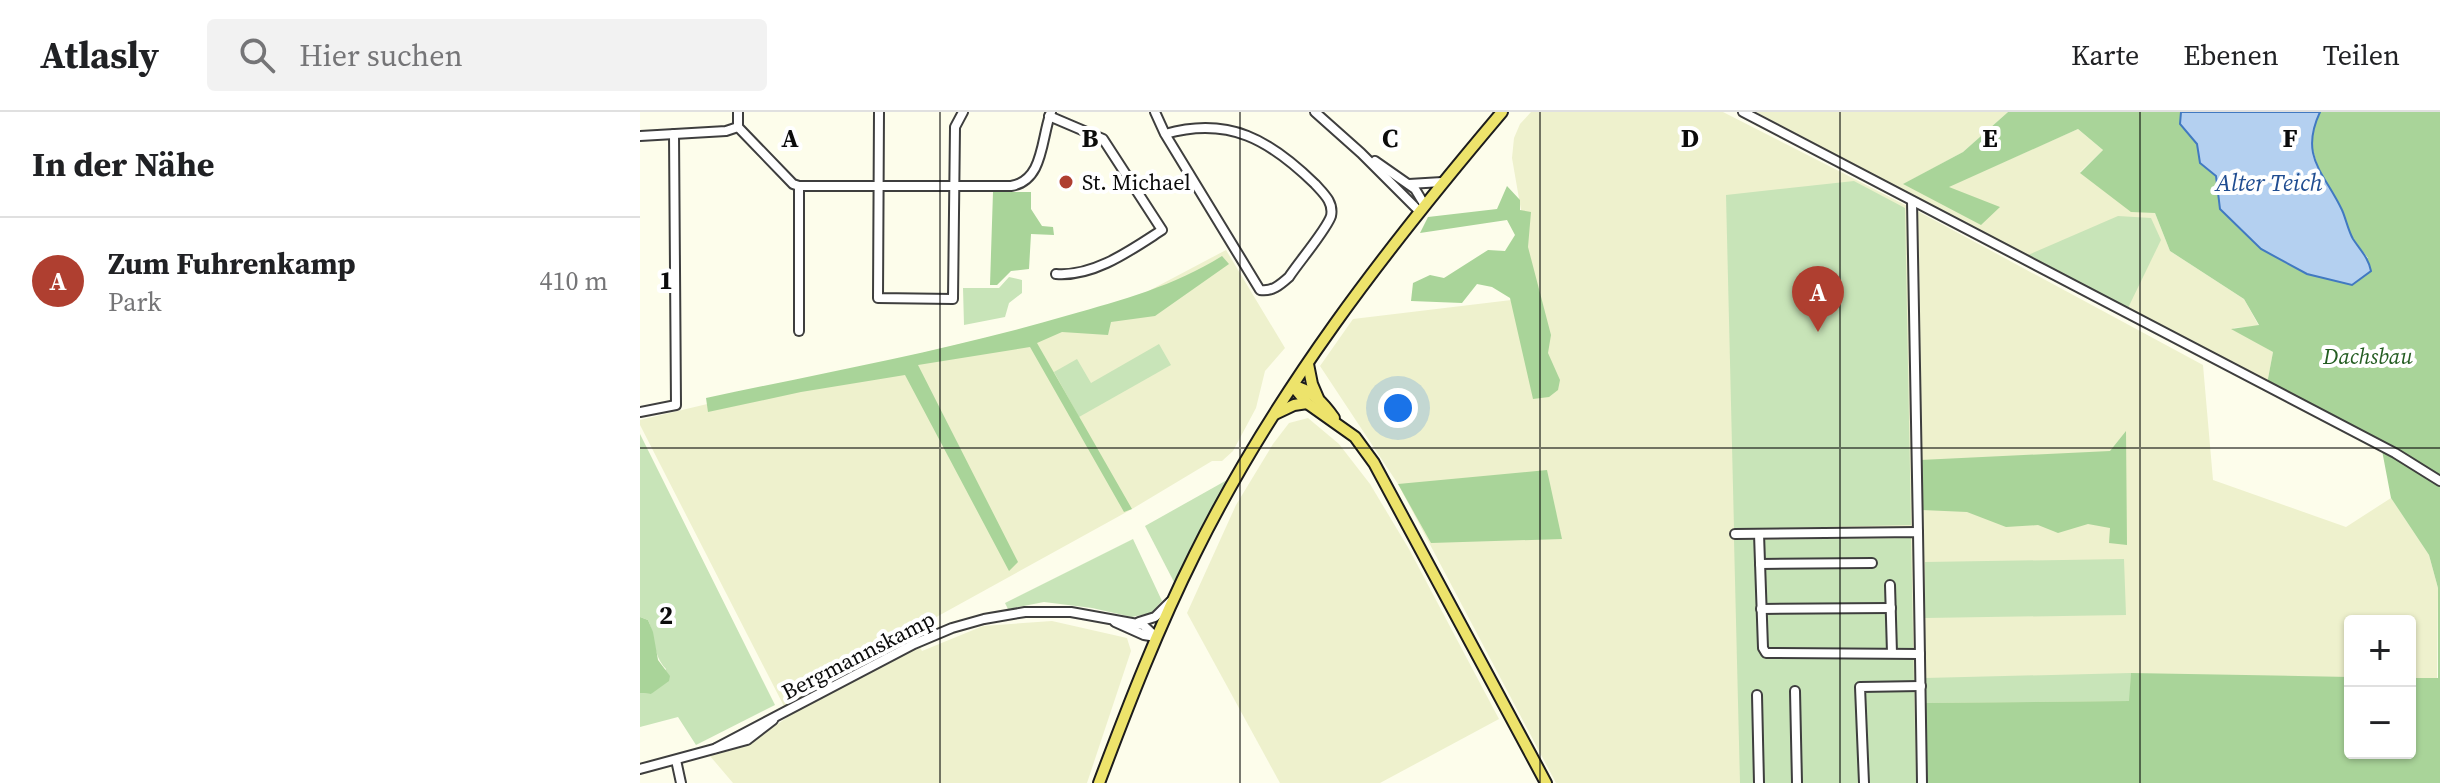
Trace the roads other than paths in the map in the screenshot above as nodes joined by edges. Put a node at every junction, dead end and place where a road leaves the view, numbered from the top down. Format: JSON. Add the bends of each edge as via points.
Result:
{"nodes":[{"id":1,"x":738,"y":112,"type":"edge"},
{"id":2,"x":879,"y":112,"type":"edge"},
{"id":3,"x":963,"y":112,"type":"edge"},
{"id":4,"x":1155,"y":112,"type":"edge"},
{"id":5,"x":1315,"y":112,"type":"edge"},
{"id":6,"x":1502,"y":112,"type":"edge"},
{"id":7,"x":1743,"y":112,"type":"edge"},
{"id":8,"x":1050,"y":114,"type":"edge"},
{"id":9,"x":738,"y":127,"type":"junction"},
{"id":10,"x":674,"y":134,"type":"junction"},
{"id":11,"x":1165,"y":134,"type":"junction"},
{"id":12,"x":640,"y":136,"type":"edge"},
{"id":13,"x":1361,"y":153,"type":"junction"},
{"id":14,"x":1442,"y":182,"type":"junction"},
{"id":15,"x":1409,"y":184,"type":"junction"},
{"id":16,"x":799,"y":186,"type":"junction"},
{"id":17,"x":879,"y":186,"type":"junction"},
{"id":18,"x":956,"y":186,"type":"junction"},
{"id":19,"x":1912,"y":201,"type":"junction"},
{"id":20,"x":1422,"y":207,"type":"junction"},
{"id":21,"x":1056,"y":274,"type":"dead end"},
{"id":22,"x":799,"y":331,"type":"dead end"},
{"id":23,"x":1308,"y":363,"type":"junction"},
{"id":24,"x":1293,"y":386,"type":"junction"},
{"id":25,"x":1319,"y":400,"type":"junction"},
{"id":26,"x":1307,"y":403,"type":"junction"},
{"id":27,"x":640,"y":412,"type":"edge"},
{"id":28,"x":1275,"y":414,"type":"junction"},
{"id":29,"x":1337,"y":422,"type":"junction"},
{"id":30,"x":2440,"y":481,"type":"edge"},
{"id":31,"x":1918,"y":532,"type":"junction"},
{"id":32,"x":1735,"y":534,"type":"dead end"},
{"id":33,"x":1759,"y":534,"type":"junction"},
{"id":34,"x":1872,"y":563,"type":"dead end"},
{"id":35,"x":1760,"y":564,"type":"junction"},
{"id":36,"x":1890,"y":585,"type":"dead end"},
{"id":37,"x":1174,"y":598,"type":"junction"},
{"id":38,"x":1891,"y":608,"type":"junction"},
{"id":39,"x":1761,"y":609,"type":"junction"},
{"id":40,"x":1099,"y":617,"type":"junction"},
{"id":41,"x":1134,"y":622,"type":"junction"},
{"id":42,"x":1156,"y":637,"type":"junction"},
{"id":43,"x":1892,"y":653,"type":"junction"},
{"id":44,"x":1920,"y":654,"type":"junction"},
{"id":45,"x":1921,"y":686,"type":"junction"},
{"id":46,"x":1795,"y":691,"type":"dead end"},
{"id":47,"x":1757,"y":695,"type":"dead end"},
{"id":48,"x":676,"y":760,"type":"junction"},
{"id":49,"x":640,"y":769,"type":"edge"},
{"id":50,"x":681,"y":783,"type":"edge"},
{"id":51,"x":1099,"y":783,"type":"edge"},
{"id":52,"x":1546,"y":783,"type":"edge"},
{"id":53,"x":1759,"y":783,"type":"edge"},
{"id":54,"x":1797,"y":783,"type":"edge"},
{"id":55,"x":1864,"y":783,"type":"edge"},
{"id":56,"x":1922,"y":783,"type":"edge"}],
"edges":[{"from":1,"to":9,"type":"street"},
{"from":2,"to":17,"type":"street"},
{"from":3,"to":18,"type":"street","via":[[955,127]]},
{"from":4,"to":11,"type":"street"},
{"from":5,"to":13,"type":"street"},
{"from":6,"to":14,"type":"main road"},
{"from":7,"to":19,"type":"street"},
{"from":8,"to":18,"type":"street","via":[[1028,181]]},
{"from":8,"to":21,"type":"street","via":[[1103,139],[1162,230],[1123,256],[1070,275]]},
{"from":9,"to":10,"type":"street"},
{"from":9,"to":16,"type":"street"},
{"from":10,"to":12,"type":"street"},
{"from":10,"to":27,"type":"street","via":[[676,405]]},
{"from":11,"to":11,"type":"street","via":[[1218,128],[1252,138],[1288,158],[1327,197],[1330,218],[1289,277],[1272,290],[1260,290]]},
{"from":13,"to":15,"type":"street"},
{"from":13,"to":20,"type":"street"},
{"from":14,"to":15,"type":"street"},
{"from":14,"to":20,"type":"main road"},
{"from":15,"to":20,"type":"street","via":[[1419,193]]},
{"from":16,"to":17,"type":"street"},
{"from":16,"to":22,"type":"street"},
{"from":17,"to":18,"type":"street"},
{"from":17,"to":18,"type":"street","via":[[878,298],[953,299]]},
{"from":19,"to":30,"type":"street"},
{"from":19,"to":31,"type":"street"},
{"from":20,"to":23,"type":"main road","via":[[1352,296]]},
{"from":23,"to":24,"type":"main road"},
{"from":23,"to":25,"type":"main road"},
{"from":24,"to":25,"type":"main road"},
{"from":24,"to":26,"type":"main road"},
{"from":24,"to":28,"type":"main road"},
{"from":25,"to":29,"type":"main road"},
{"from":26,"to":28,"type":"main road"},
{"from":26,"to":29,"type":"main road"},
{"from":28,"to":37,"type":"main road"},
{"from":29,"to":52,"type":"main road","via":[[1355,437],[1390,490]]},
{"from":31,"to":33,"type":"street"},
{"from":31,"to":44,"type":"street"},
{"from":32,"to":33,"type":"street"},
{"from":33,"to":35,"type":"street"},
{"from":34,"to":35,"type":"street"},
{"from":35,"to":39,"type":"street"},
{"from":36,"to":38,"type":"street"},
{"from":37,"to":41,"type":"street","via":[[1155,617]]},
{"from":37,"to":42,"type":"main road"},
{"from":38,"to":39,"type":"street"},
{"from":38,"to":43,"type":"street"},
{"from":39,"to":43,"type":"street","via":[[1766,653]]},
{"from":40,"to":41,"type":"street","name":"Bergmannskamp"},
{"from":40,"to":42,"type":"street","name":"Bergmannskamp"},
{"from":40,"to":48,"type":"street","name":"Bergmannskamp","via":[[1025,612],[952,628],[716,748]]},
{"from":41,"to":42,"type":"street","name":"Bergmannskamp"},
{"from":42,"to":51,"type":"main road"},
{"from":43,"to":44,"type":"street"},
{"from":44,"to":45,"type":"street"},
{"from":45,"to":55,"type":"street","via":[[1860,687]]},
{"from":45,"to":56,"type":"street"},
{"from":46,"to":54,"type":"street"},
{"from":47,"to":53,"type":"street"},
{"from":48,"to":49,"type":"street","name":"Bergmannskamp"},
{"from":48,"to":50,"type":"street"}]}
